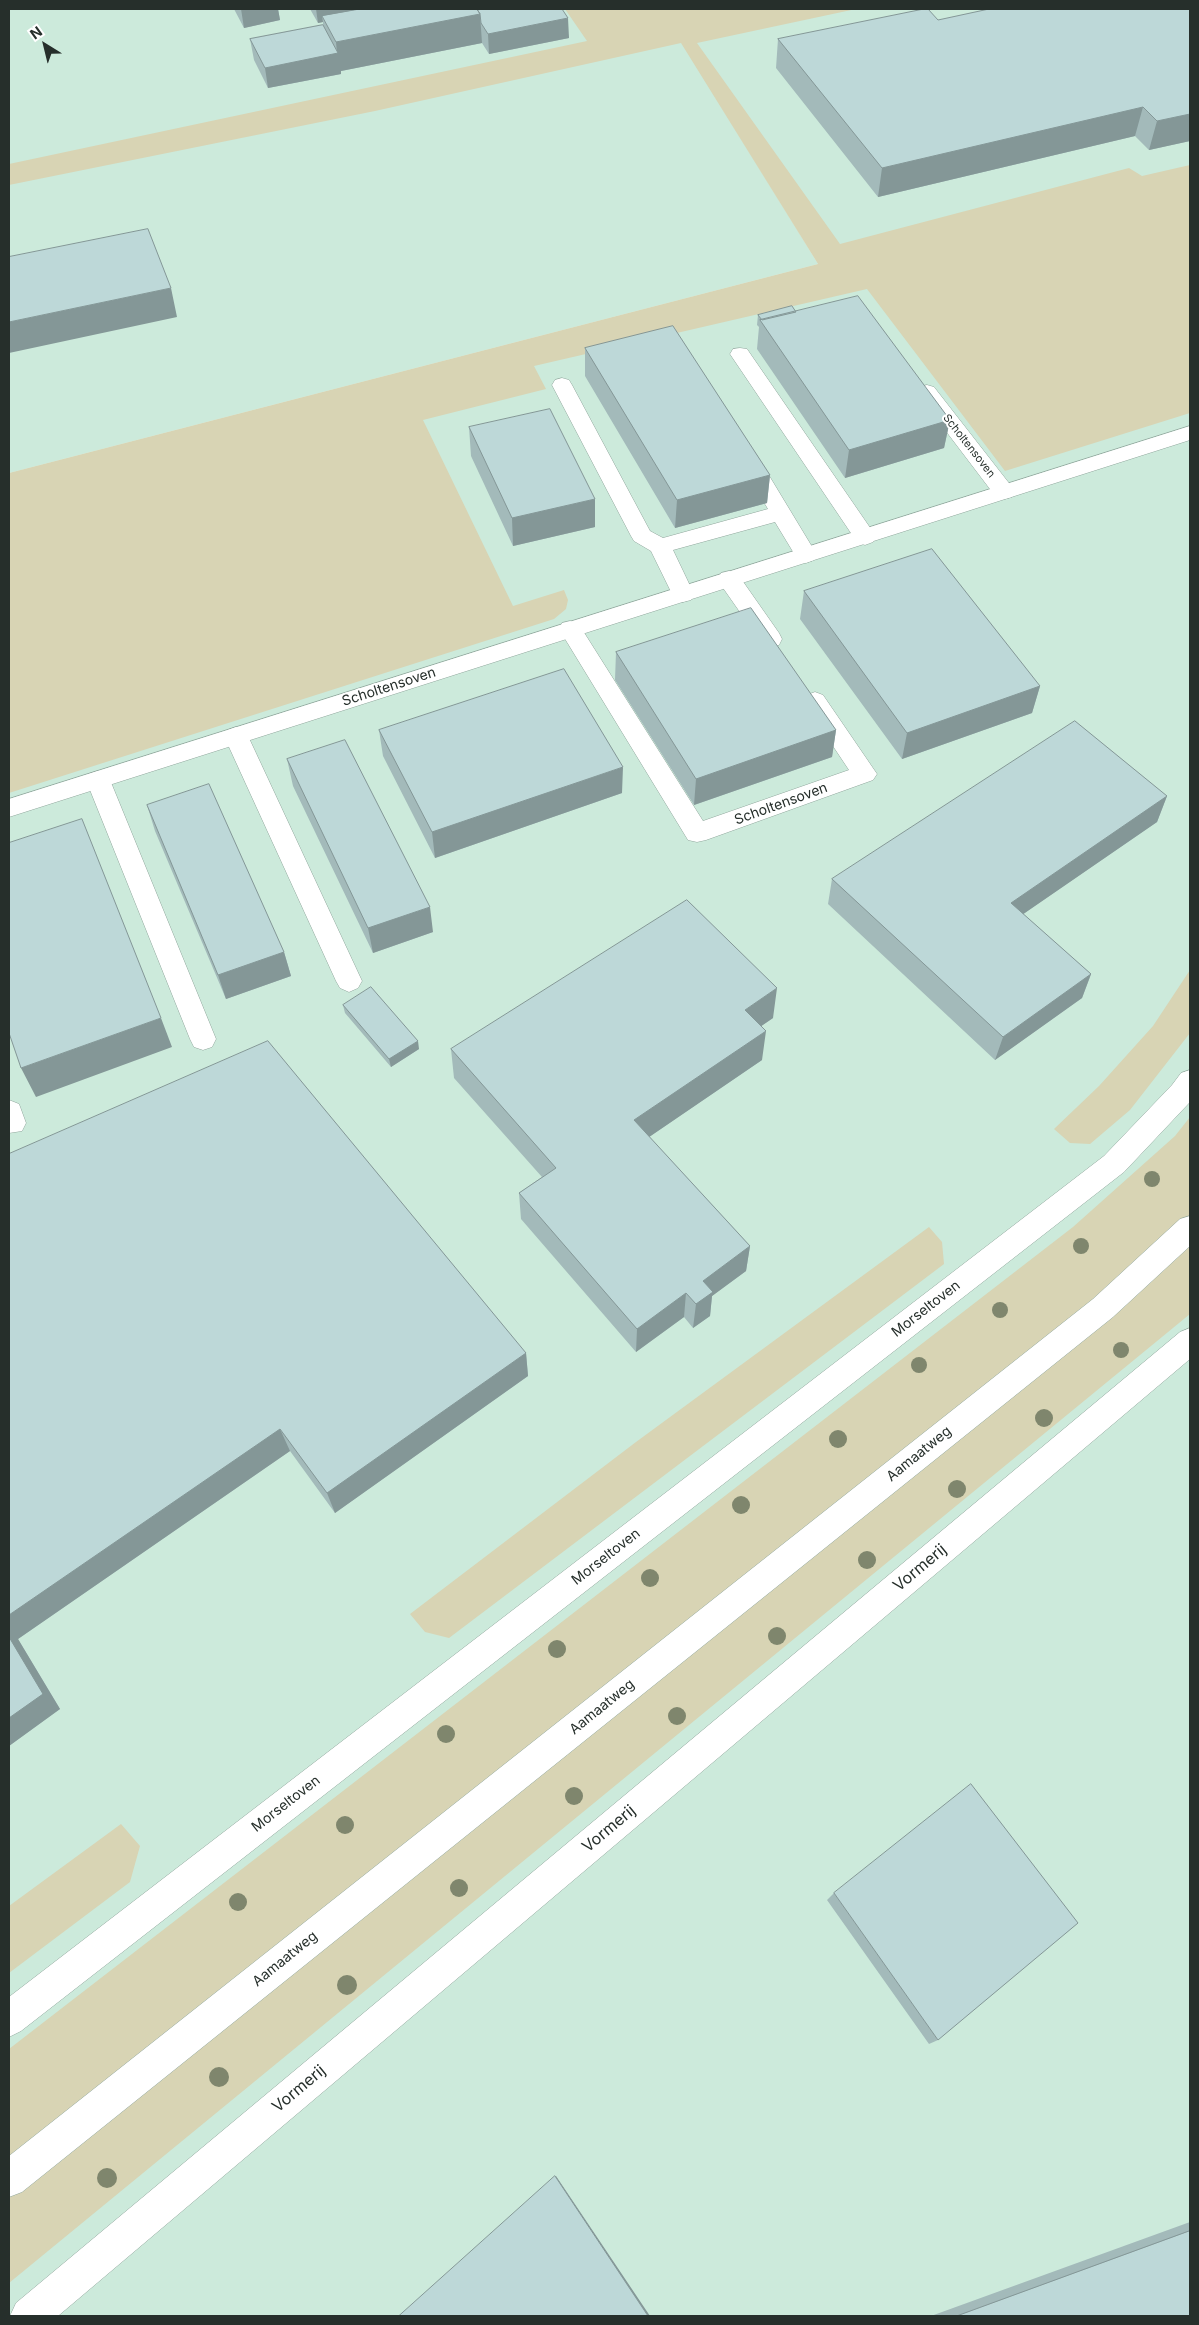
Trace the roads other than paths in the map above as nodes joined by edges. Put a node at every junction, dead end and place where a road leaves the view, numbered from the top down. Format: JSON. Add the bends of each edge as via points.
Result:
{"nodes":[{"id":1,"x":740,"y":354,"type":"dead end"},
{"id":2,"x":914,"y":376,"type":"edge"},
{"id":3,"x":562,"y":385,"type":"dead end"},
{"id":4,"x":1190,"y":433,"type":"edge"},
{"id":5,"x":736,"y":438,"type":"edge"},
{"id":6,"x":1004,"y":492,"type":"junction"},
{"id":7,"x":781,"y":513,"type":"junction"},
{"id":8,"x":865,"y":536,"type":"junction"},
{"id":9,"x":660,"y":546,"type":"junction"},
{"id":10,"x":806,"y":555,"type":"junction"},
{"id":11,"x":729,"y":579,"type":"junction"},
{"id":12,"x":684,"y":594,"type":"junction"},
{"id":13,"x":570,"y":629,"type":"junction"},
{"id":14,"x":782,"y":654,"type":"edge"},
{"id":15,"x":805,"y":687,"type":"edge"},
{"id":16,"x":236,"y":736,"type":"junction"},
{"id":17,"x":98,"y":780,"type":"junction"},
{"id":18,"x":9,"y":808,"type":"edge"},
{"id":19,"x":350,"y":981,"type":"dead end"},
{"id":20,"x":204,"y":1039,"type":"dead end"},
{"id":21,"x":1190,"y":1081,"type":"edge"},
{"id":22,"x":1190,"y":1228,"type":"edge"},
{"id":23,"x":1190,"y":1341,"type":"edge"},
{"id":24,"x":9,"y":2019,"type":"edge"},
{"id":25,"x":9,"y":2179,"type":"edge"},
{"id":26,"x":29,"y":2316,"type":"edge"}],
"edges":[{"from":1,"to":8,"type":"street"},
{"from":2,"to":6,"type":"street","name":"Scholtensoven"},
{"from":3,"to":9,"type":"street","via":[[642,536]]},
{"from":4,"to":6,"type":"street","name":"Scholtensoven"},
{"from":5,"to":7,"type":"street"},
{"from":6,"to":8,"type":"street","name":"Scholtensoven"},
{"from":7,"to":9,"type":"street"},
{"from":7,"to":10,"type":"street"},
{"from":8,"to":10,"type":"street","name":"Scholtensoven"},
{"from":9,"to":12,"type":"street"},
{"from":10,"to":11,"type":"street","name":"Scholtensoven"},
{"from":11,"to":12,"type":"street","name":"Scholtensoven"},
{"from":11,"to":14,"type":"street","via":[[750,625]]},
{"from":12,"to":13,"type":"street","name":"Scholtensoven"},
{"from":13,"to":15,"type":"street","name":"Scholtensoven","via":[[608,671],[697,833],[865,774]]},
{"from":13,"to":16,"type":"street","name":"Scholtensoven"},
{"from":16,"to":17,"type":"street","name":"Scholtensoven"},
{"from":16,"to":19,"type":"street"},
{"from":17,"to":18,"type":"street","name":"Scholtensoven"},
{"from":17,"to":20,"type":"street"},
{"from":21,"to":24,"type":"street","name":"Morseltoven","via":[[1114,1164]]},
{"from":22,"to":25,"type":"street","name":"Aamaatweg","via":[[1103,1308]]},
{"from":23,"to":26,"type":"street","name":"Vormerij"}]}
